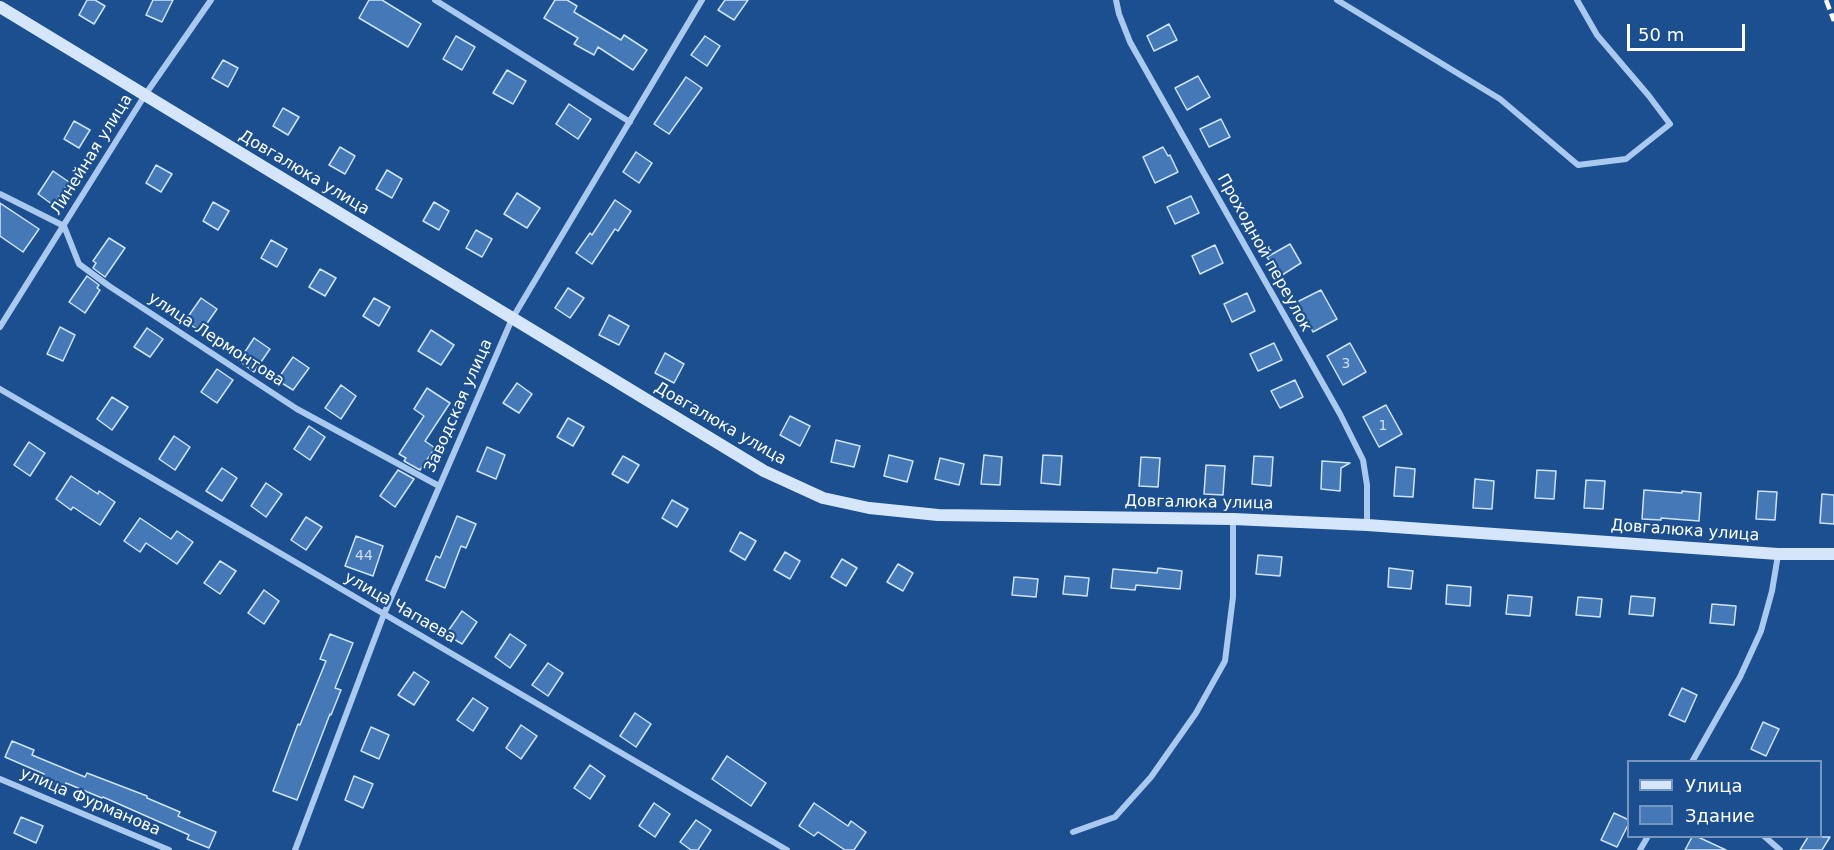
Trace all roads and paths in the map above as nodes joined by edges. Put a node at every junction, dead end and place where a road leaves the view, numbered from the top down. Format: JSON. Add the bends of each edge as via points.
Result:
{"nodes":[{"id":1,"x":211,"y":0,"type":"edge"},
{"id":2,"x":435,"y":0,"type":"edge"},
{"id":3,"x":702,"y":0,"type":"edge"},
{"id":4,"x":1116,"y":0,"type":"edge"},
{"id":5,"x":1337,"y":0,"type":"edge"},
{"id":6,"x":1577,"y":0,"type":"edge"},
{"id":7,"x":0,"y":7,"type":"edge"},
{"id":8,"x":145,"y":95,"type":"junction"},
{"id":9,"x":630,"y":122,"type":"junction"},
{"id":10,"x":0,"y":194,"type":"edge"},
{"id":11,"x":63,"y":226,"type":"junction"},
{"id":12,"x":512,"y":319,"type":"junction"},
{"id":13,"x":0,"y":327,"type":"edge"},
{"id":14,"x":0,"y":389,"type":"edge"},
{"id":15,"x":439,"y":486,"type":"junction"},
{"id":16,"x":1233,"y":519,"type":"junction"},
{"id":17,"x":1367,"y":525,"type":"junction"},
{"id":18,"x":1778,"y":554,"type":"junction"},
{"id":19,"x":1834,"y":554,"type":"edge"},
{"id":20,"x":384,"y":614,"type":"junction"},
{"id":21,"x":1693,"y":760,"type":"edge"},
{"id":22,"x":0,"y":779,"type":"edge"},
{"id":23,"x":1073,"y":832,"type":"dead end"},
{"id":24,"x":1765,"y":838,"type":"edge"},
{"id":25,"x":169,"y":850,"type":"edge"},
{"id":26,"x":295,"y":850,"type":"edge"},
{"id":27,"x":787,"y":850,"type":"edge"},
{"id":28,"x":1780,"y":850,"type":"edge"}],
"edges":[{"from":1,"to":8,"type":"street","name":"Линейная улица"},
{"from":2,"to":9,"type":"street"},
{"from":3,"to":9,"type":"street","name":"Заводская улица"},
{"from":4,"to":17,"type":"street","name":"Проходной переулок","via":[[1130,42],[1364,460]]},
{"from":5,"to":6,"type":"street","via":[[1500,99],[1578,165],[1626,159],[1670,124],[1597,35]]},
{"from":7,"to":8,"type":"street","name":"Довгалюка улица"},
{"from":8,"to":11,"type":"street","name":"Линейная улица"},
{"from":8,"to":12,"type":"street","name":"Довгалюка улица"},
{"from":9,"to":12,"type":"street","name":"Заводская улица"},
{"from":10,"to":11,"type":"street"},
{"from":11,"to":13,"type":"street","name":"Линейная улица"},
{"from":11,"to":15,"type":"street","name":"улица Лермонтова","via":[[79,264],[109,286],[297,409]]},
{"from":12,"to":15,"type":"street","name":"Заводская улица"},
{"from":12,"to":16,"type":"street","name":"Довгалюка улица","via":[[764,471],[823,498],[869,508],[938,515]]},
{"from":14,"to":20,"type":"street","name":"улица Чапаева"},
{"from":15,"to":20,"type":"street","name":"Заводская улица"},
{"from":16,"to":17,"type":"street","name":"Довгалюка улица"},
{"from":16,"to":23,"type":"street","via":[[1233,597],[1225,661],[1196,713],[1151,777],[1115,817]]},
{"from":17,"to":18,"type":"street","name":"Довгалюка улица"},
{"from":18,"to":19,"type":"street","name":"Довгалюка улица"},
{"from":18,"to":21,"type":"street","via":[[1761,631]]},
{"from":20,"to":26,"type":"street","name":"Заводская улица"},
{"from":20,"to":27,"type":"street","name":"улица Чапаева"},
{"from":22,"to":25,"type":"street","name":"улица Фурманова"},
{"from":24,"to":28,"type":"street"}]}
